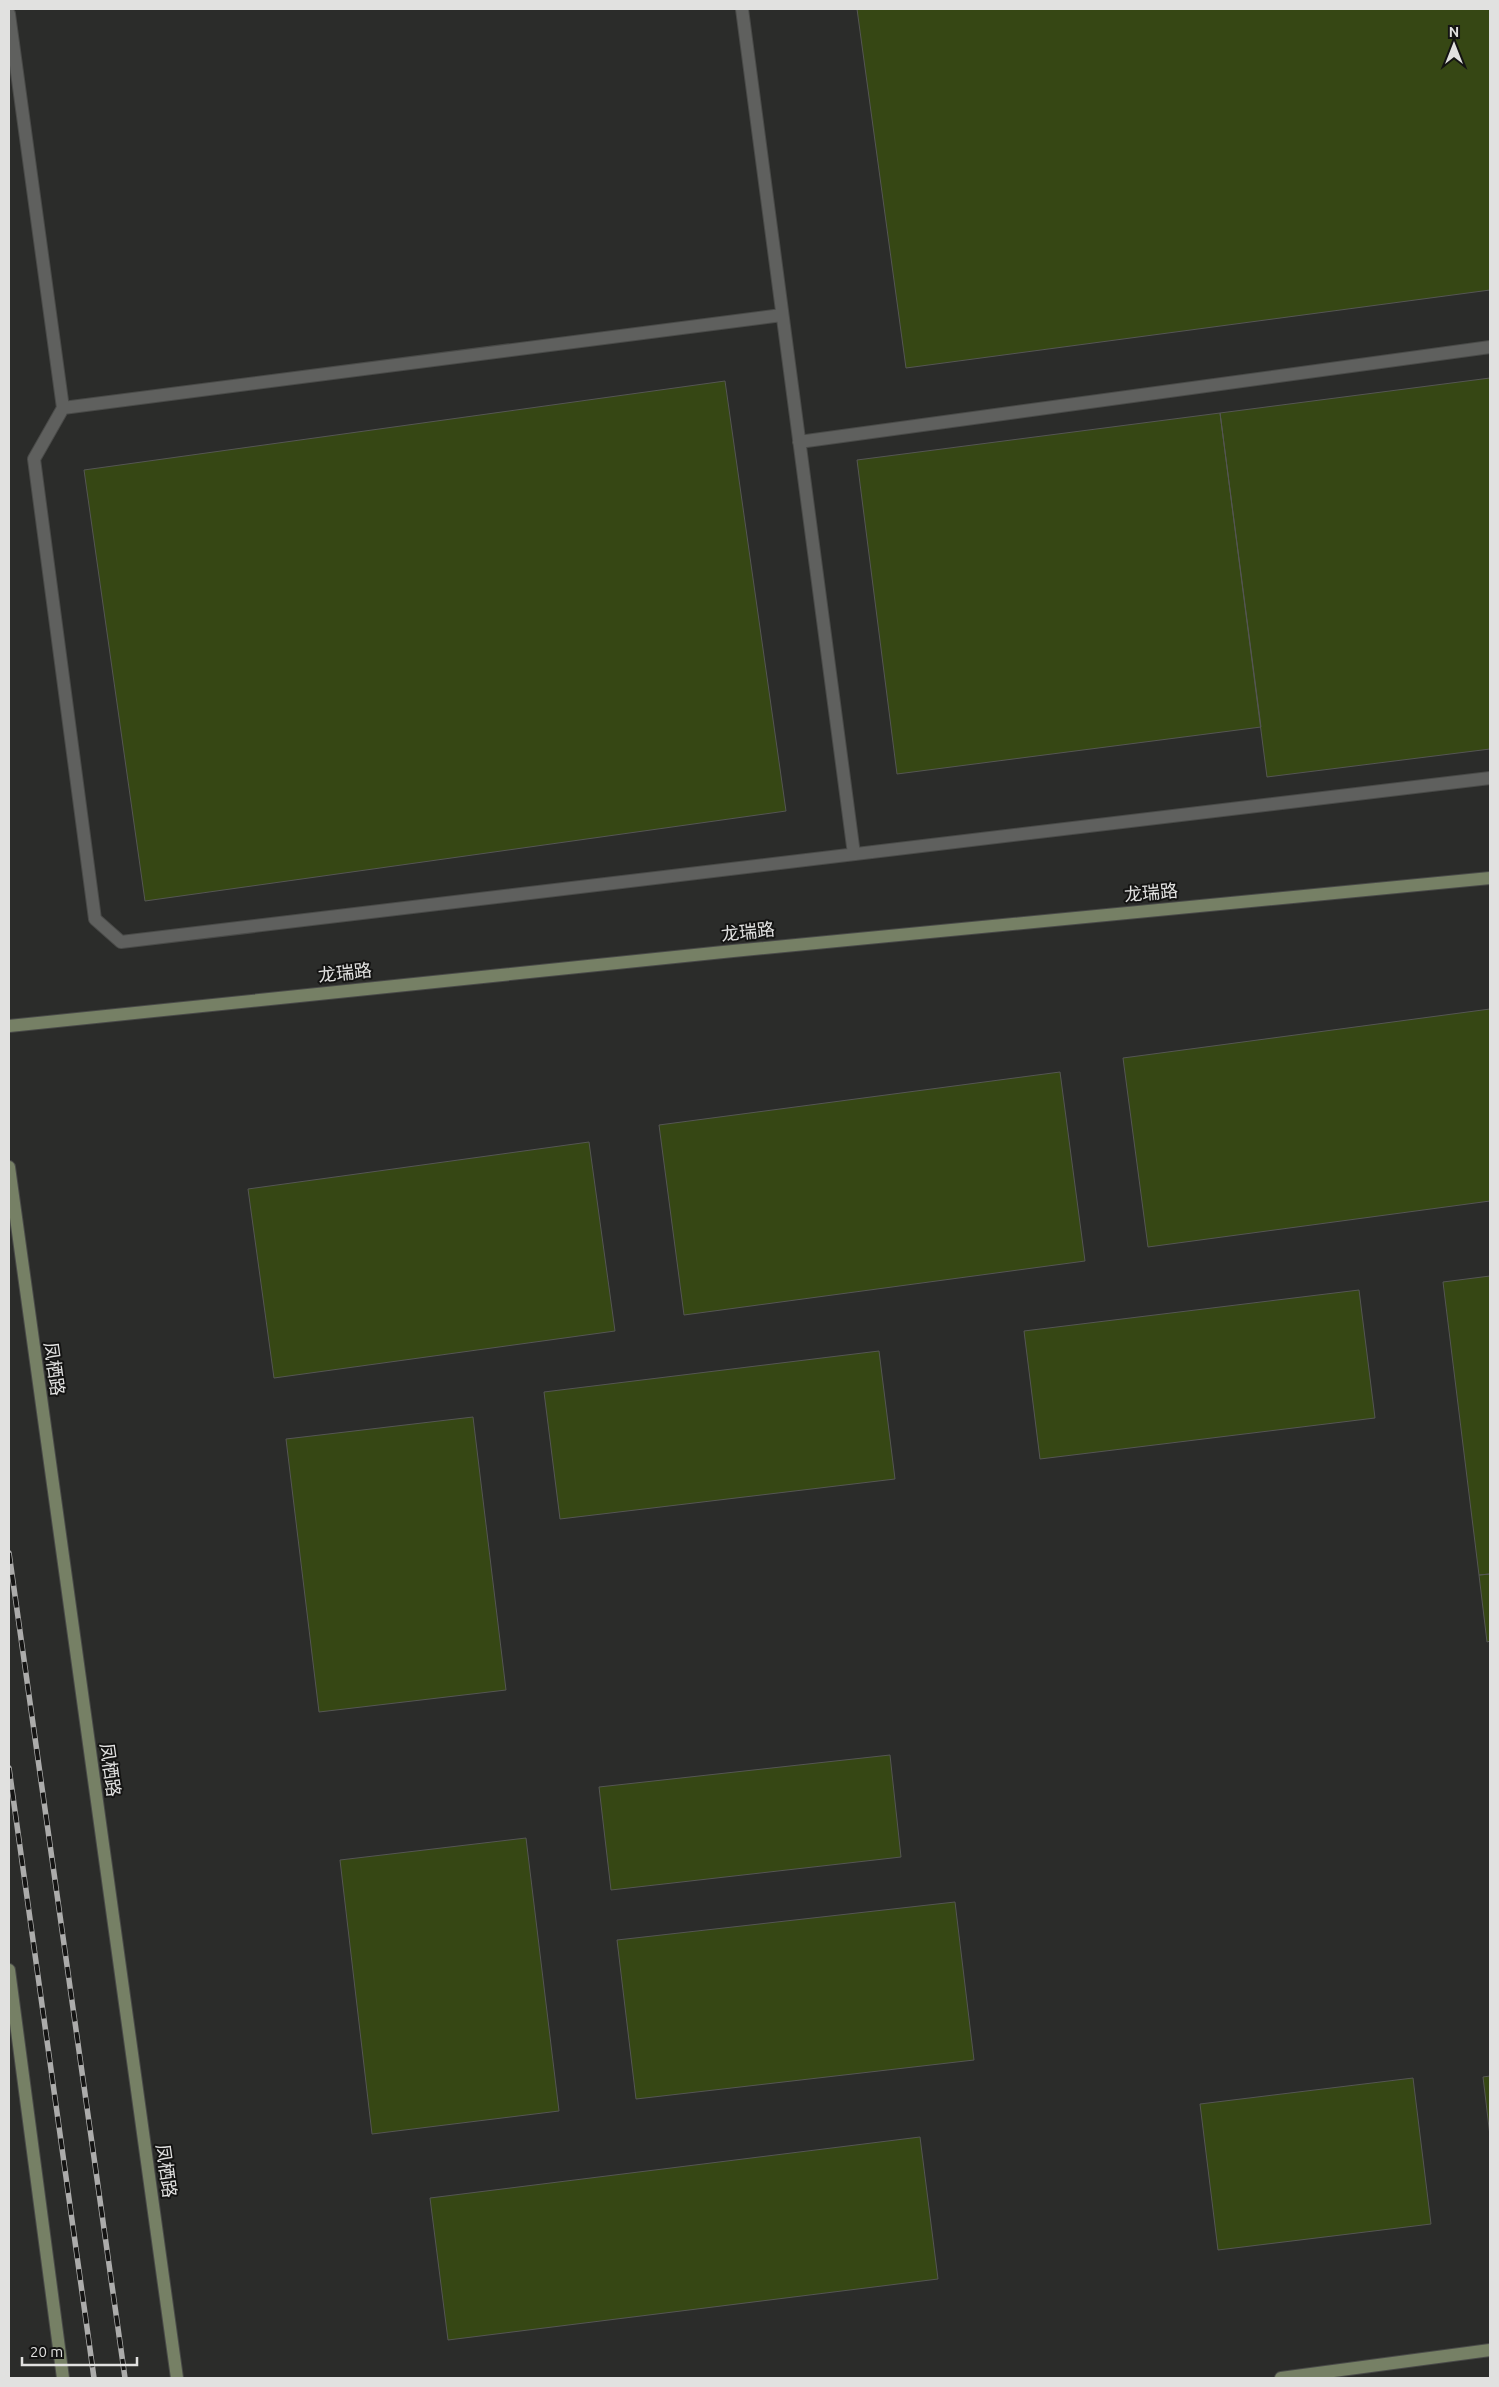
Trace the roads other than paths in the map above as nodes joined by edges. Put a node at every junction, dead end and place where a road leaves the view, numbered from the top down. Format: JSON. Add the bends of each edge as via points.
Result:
{"nodes":[{"id":1,"x":742,"y":9,"type":"edge"},
{"id":2,"x":9,"y":14,"type":"edge"},
{"id":3,"x":782,"y":315,"type":"junction"},
{"id":4,"x":1490,"y":347,"type":"edge"},
{"id":5,"x":62,"y":408,"type":"junction"},
{"id":6,"x":799,"y":442,"type":"junction"},
{"id":7,"x":1490,"y":778,"type":"edge"},
{"id":8,"x":854,"y":854,"type":"junction"},
{"id":9,"x":1490,"y":878,"type":"edge"},
{"id":10,"x":9,"y":1026,"type":"edge"},
{"id":11,"x":9,"y":1167,"type":"edge"},
{"id":12,"x":9,"y":1970,"type":"edge"},
{"id":13,"x":1490,"y":2350,"type":"edge"},
{"id":14,"x":64,"y":2378,"type":"edge"},
{"id":15,"x":177,"y":2378,"type":"edge"},
{"id":16,"x":1281,"y":2378,"type":"edge"}],
"edges":[{"from":1,"to":3,"type":"lane"},
{"from":2,"to":5,"type":"lane"},
{"from":3,"to":5,"type":"lane"},
{"from":3,"to":6,"type":"lane"},
{"from":4,"to":6,"type":"lane"},
{"from":5,"to":8,"type":"lane","via":[[34,459],[95,919],[122,942]]},
{"from":6,"to":8,"type":"lane"},
{"from":7,"to":8,"type":"lane"},
{"from":9,"to":10,"type":"street","name":"龙瑞路","via":[[732,950]]},
{"from":11,"to":15,"type":"street","name":"凤栖路"},
{"from":12,"to":14,"type":"street"},
{"from":13,"to":16,"type":"street"}]}
